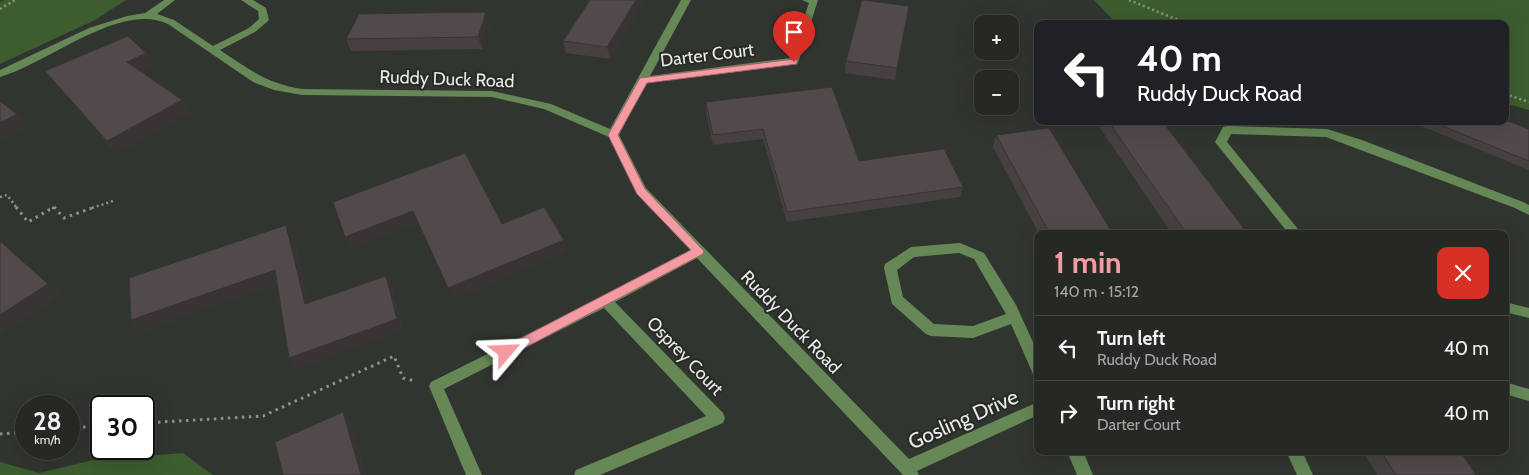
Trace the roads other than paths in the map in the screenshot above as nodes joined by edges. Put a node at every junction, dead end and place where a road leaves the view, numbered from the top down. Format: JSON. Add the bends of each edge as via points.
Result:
{"nodes":[{"id":1,"x":170,"y":0,"type":"edge"},
{"id":2,"x":246,"y":0,"type":"edge"},
{"id":3,"x":686,"y":0,"type":"edge"},
{"id":4,"x":807,"y":0,"type":"edge"},
{"id":5,"x":147,"y":16,"type":"junction"},
{"id":6,"x":213,"y":50,"type":"junction"},
{"id":7,"x":0,"y":74,"type":"edge"},
{"id":8,"x":644,"y":80,"type":"junction"},
{"id":9,"x":613,"y":135,"type":"junction"},
{"id":10,"x":1529,"y":211,"type":"edge"},
{"id":11,"x":1293,"y":230,"type":"edge"},
{"id":12,"x":699,"y":251,"type":"junction"},
{"id":13,"x":606,"y":301,"type":"junction"},
{"id":14,"x":1509,"y":307,"type":"edge"},
{"id":15,"x":1529,"y":313,"type":"edge"},
{"id":16,"x":1014,"y":317,"type":"junction"},
{"id":17,"x":1034,"y":361,"type":"edge"},
{"id":18,"x":1509,"y":389,"type":"edge"},
{"id":19,"x":1529,"y":395,"type":"edge"},
{"id":20,"x":1034,"y":410,"type":"edge"},
{"id":21,"x":1076,"y":455,"type":"edge"},
{"id":22,"x":1296,"y":455,"type":"edge"},
{"id":23,"x":909,"y":471,"type":"edge"},
{"id":24,"x":474,"y":475,"type":"edge"},
{"id":25,"x":582,"y":475,"type":"edge"},
{"id":26,"x":1086,"y":475,"type":"edge"},
{"id":27,"x":1305,"y":475,"type":"edge"}],
"edges":[{"from":1,"to":5,"type":"street"},
{"from":2,"to":6,"type":"street","via":[[263,10],[264,20],[252,30]]},
{"from":3,"to":8,"type":"street","name":"Darter Court"},
{"from":4,"to":8,"type":"street","name":"Darter Court","via":[[814,1],[794,62]]},
{"from":5,"to":6,"type":"street","name":"Ruddy Duck Road","via":[[171,22]]},
{"from":5,"to":7,"type":"street","name":"Ruddy Duck Road","via":[[115,21]]},
{"from":6,"to":9,"type":"street","name":"Ruddy Duck Road","via":[[257,80],[278,88],[330,93],[492,94],[547,106]]},
{"from":8,"to":9,"type":"street","name":"Darter Court"},
{"from":9,"to":12,"type":"street","name":"Ruddy Duck Road","via":[[641,191]]},
{"from":10,"to":11,"type":"street","via":[[1327,133],[1227,130],[1221,142]]},
{"from":12,"to":13,"type":"street"},
{"from":12,"to":23,"type":"street","name":"Ruddy Duck Road"},
{"from":13,"to":24,"type":"street","via":[[436,386]]},
{"from":13,"to":25,"type":"street","name":"Osprey Court","via":[[718,418]]},
{"from":14,"to":15,"type":"street"},
{"from":16,"to":16,"type":"street","via":[[979,256],[960,248],[911,252],[890,268],[897,300],[931,330],[973,332]]},
{"from":16,"to":17,"type":"street"},
{"from":18,"to":19,"type":"street"},
{"from":20,"to":23,"type":"street","name":"Gosling Drive"},
{"from":21,"to":26,"type":"street"},
{"from":22,"to":27,"type":"street"}]}
